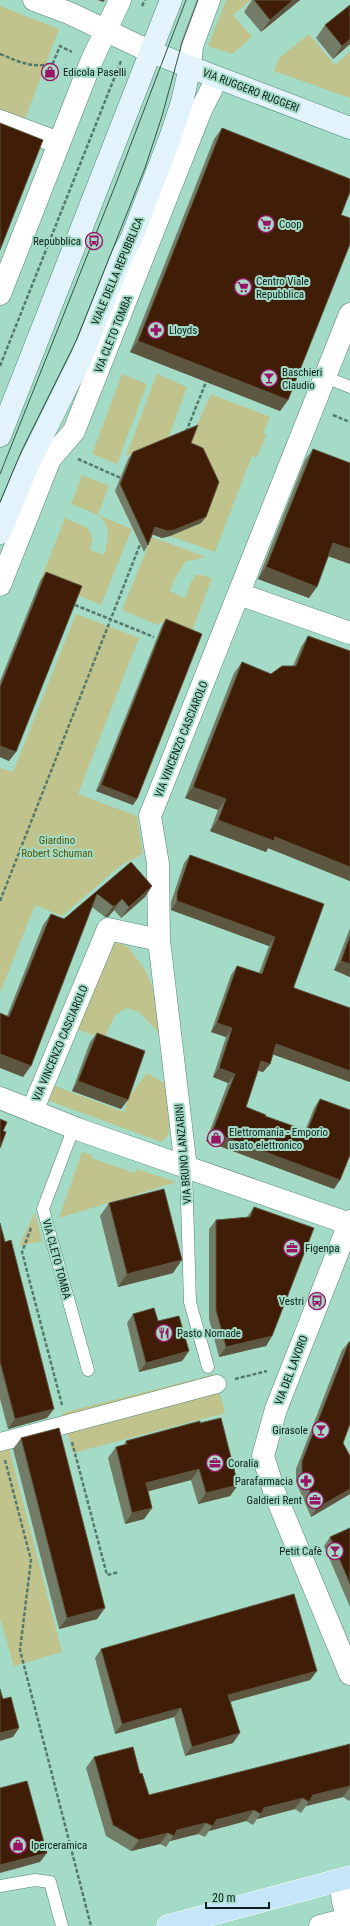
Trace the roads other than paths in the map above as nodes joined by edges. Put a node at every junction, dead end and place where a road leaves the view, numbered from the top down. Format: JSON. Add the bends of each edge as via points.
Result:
{"nodes":[{"id":1,"x":34,"y":0,"type":"edge"},
{"id":2,"x":120,"y":0,"type":"edge"},
{"id":3,"x":172,"y":0,"type":"edge"},
{"id":4,"x":209,"y":0,"type":"edge"},
{"id":5,"x":106,"y":31,"type":"junction"},
{"id":6,"x":151,"y":52,"type":"junction"},
{"id":7,"x":190,"y":67,"type":"junction"},
{"id":8,"x":217,"y":78,"type":"junction"},
{"id":9,"x":0,"y":121,"type":"edge"},
{"id":10,"x":350,"y":128,"type":"edge"},
{"id":11,"x":59,"y":143,"type":"junction"},
{"id":12,"x":0,"y":294,"type":"edge"},
{"id":13,"x":350,"y":314,"type":"edge"},
{"id":14,"x":326,"y":377,"type":"junction"},
{"id":15,"x":350,"y":387,"type":"edge"},
{"id":16,"x":0,"y":436,"type":"edge"},
{"id":17,"x":0,"y":533,"type":"edge"},
{"id":18,"x":0,"y":585,"type":"edge"},
{"id":19,"x":239,"y":594,"type":"junction"},
{"id":20,"x":350,"y":633,"type":"edge"},
{"id":21,"x":159,"y":940,"type":"junction"},
{"id":22,"x":0,"y":1098,"type":"edge"},
{"id":23,"x":32,"y":1111,"type":"junction"},
{"id":24,"x":74,"y":1127,"type":"junction"},
{"id":25,"x":186,"y":1168,"type":"junction"},
{"id":26,"x":350,"y":1223,"type":"edge"},
{"id":27,"x":208,"y":1367,"type":"dead end"},
{"id":28,"x":88,"y":1370,"type":"dead end"},
{"id":29,"x":217,"y":1384,"type":"road end"},
{"id":30,"x":0,"y":1442,"type":"edge"},
{"id":31,"x":350,"y":1674,"type":"edge"},
{"id":32,"x":345,"y":1878,"type":"edge"},
{"id":33,"x":0,"y":1886,"type":"edge"},
{"id":34,"x":62,"y":1926,"type":"edge"},
{"id":35,"x":168,"y":1926,"type":"edge"},
{"id":36,"x":320,"y":1926,"type":"edge"}],
"edges":[{"from":1,"to":5,"type":"street"},
{"from":2,"to":5,"type":"street"},
{"from":3,"to":6,"type":"main road"},
{"from":4,"to":7,"type":"street","name":"VIALE DELLA REPUBBLICA","via":[[194,41]]},
{"from":5,"to":6,"type":"street"},
{"from":5,"to":11,"type":"street"},
{"from":6,"to":7,"type":"main road","name":"VIA RUGGERO RUGGERI"},
{"from":6,"to":16,"type":"main road"},
{"from":7,"to":8,"type":"main road","name":"VIA RUGGERO RUGGERI"},
{"from":7,"to":17,"type":"main road","name":"VIALE DELLA REPUBBLICA","via":[[170,138],[132,237],[81,358],[26,469]]},
{"from":8,"to":10,"type":"main road","name":"VIA RUGGERO RUGGERI"},
{"from":8,"to":18,"type":"street","name":"VIA CLETO TOMBA","via":[[74,431],[50,459]]},
{"from":9,"to":11,"type":"street"},
{"from":11,"to":12,"type":"street"},
{"from":13,"to":14,"type":"street","name":"VIA VINCENZO CASCIAROLO"},
{"from":14,"to":15,"type":"lane"},
{"from":14,"to":19,"type":"street","name":"VIA VINCENZO CASCIAROLO"},
{"from":19,"to":20,"type":"street"},
{"from":19,"to":21,"type":"street","name":"VIA VINCENZO CASCIAROLO","via":[[150,816],[158,864]]},
{"from":21,"to":23,"type":"street","name":"VIA VINCENZO CASCIAROLO","via":[[108,929]]},
{"from":21,"to":25,"type":"street","name":"VIA BRUNO LANZARINI"},
{"from":22,"to":23,"type":"street"},
{"from":23,"to":24,"type":"street"},
{"from":24,"to":25,"type":"street"},
{"from":24,"to":28,"type":"lane","name":"VIA CLETO TOMBA","via":[[43,1209]]},
{"from":25,"to":26,"type":"street","name":"VIA DEL LAVORO"},
{"from":25,"to":27,"type":"lane","name":"VIA BRUNO LANZARINI","via":[[190,1302]]},
{"from":26,"to":31,"type":"street","name":"VIA DEL LAVORO","via":[[276,1409],[263,1456],[275,1494]]},
{"from":29,"to":30,"type":"street"},
{"from":32,"to":35,"type":"main road"},
{"from":32,"to":36,"type":"street","via":[[343,1902],[348,1919]]},
{"from":33,"to":34,"type":"lane","via":[[35,1880],[50,1882]]}]}
